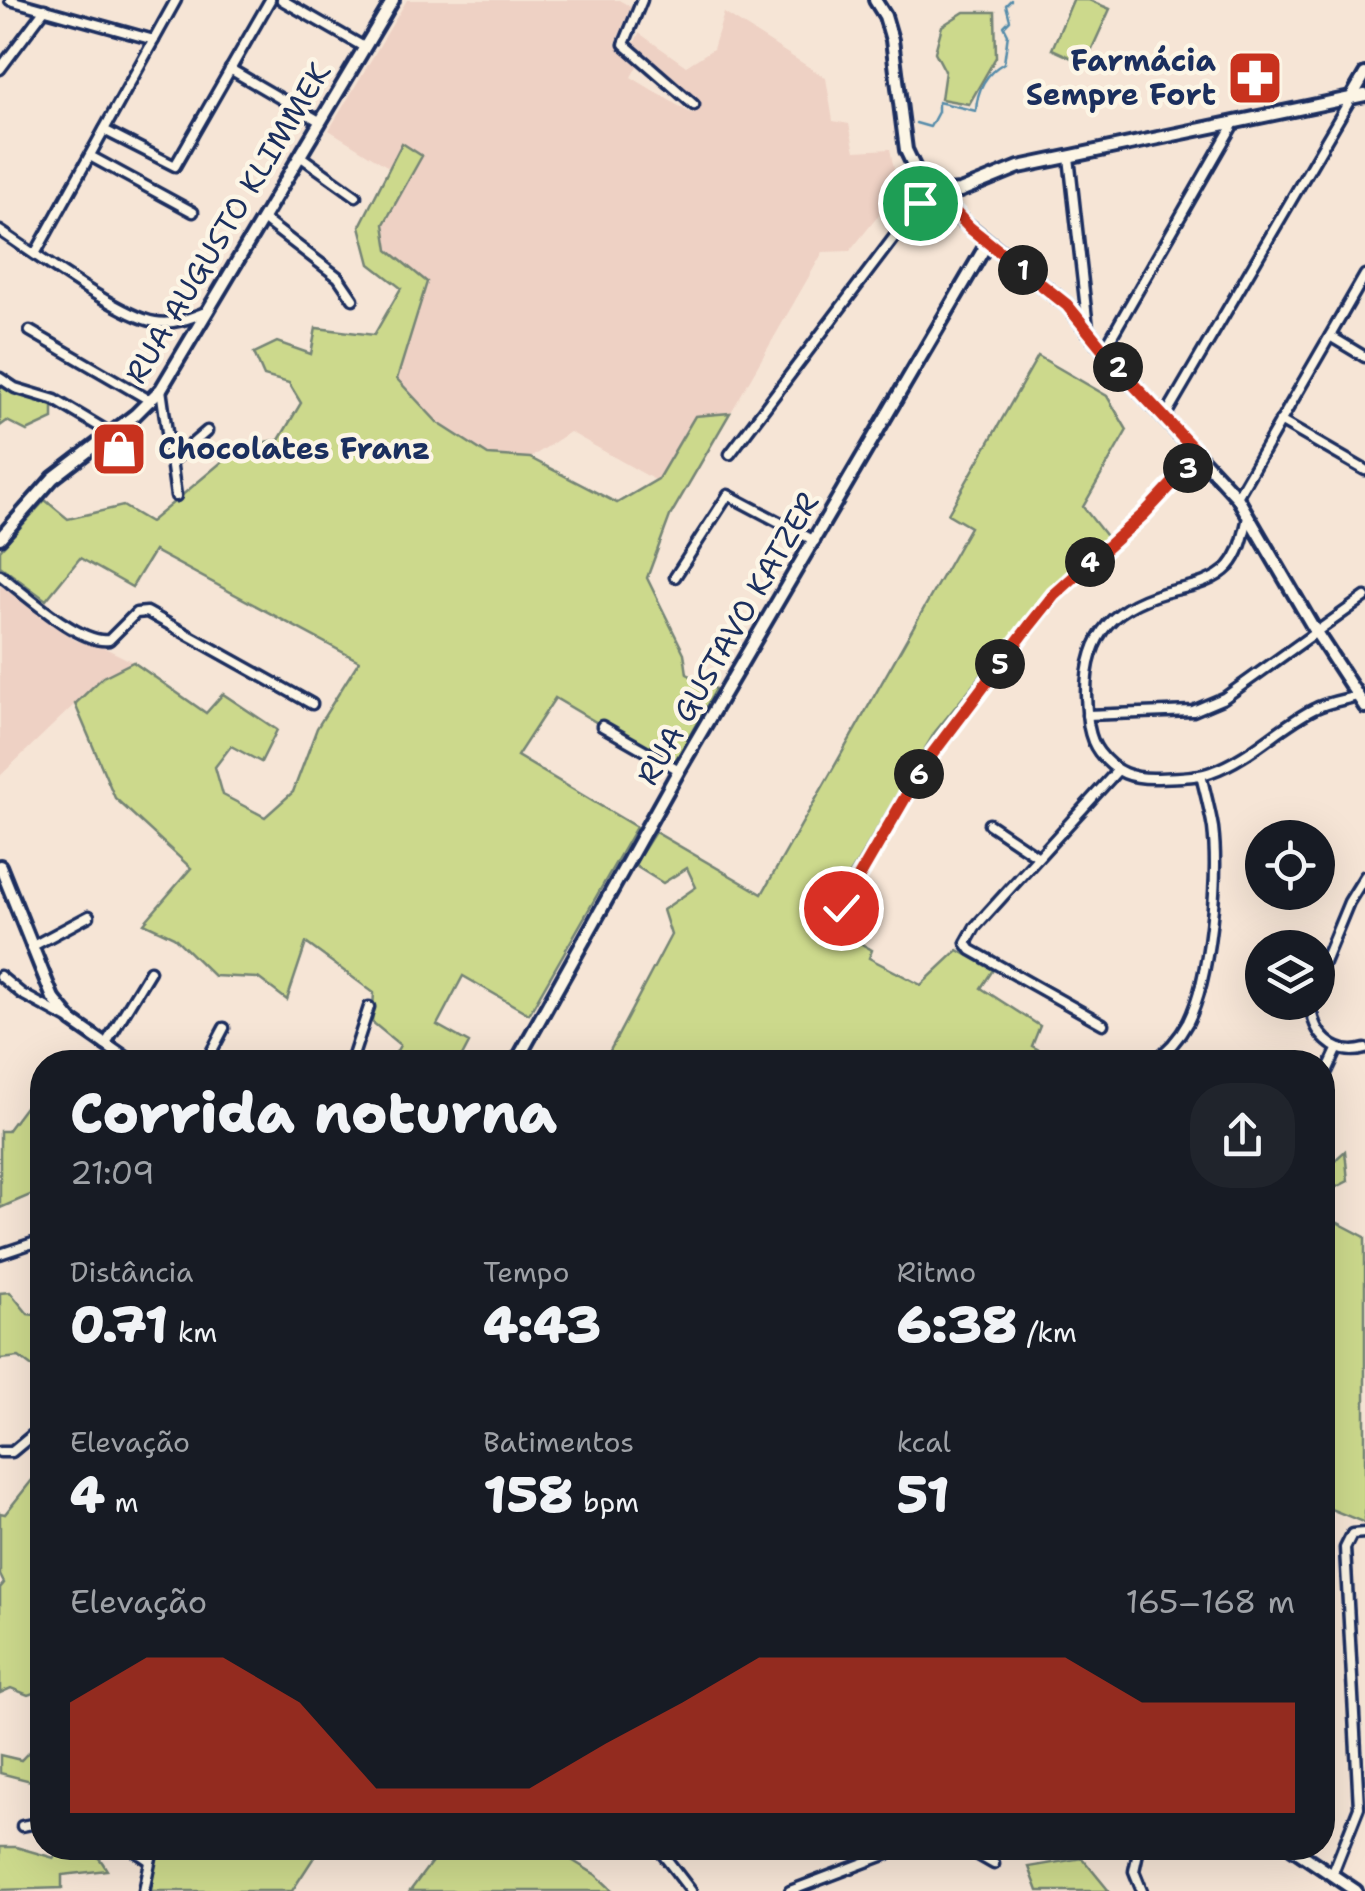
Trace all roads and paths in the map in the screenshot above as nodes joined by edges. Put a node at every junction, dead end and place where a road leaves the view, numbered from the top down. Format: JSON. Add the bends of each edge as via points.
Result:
{"nodes":[{"id":1,"x":10,"y":0,"type":"edge"},
{"id":2,"x":176,"y":0,"type":"edge"},
{"id":3,"x":270,"y":0,"type":"edge"},
{"id":4,"x":282,"y":0,"type":"edge"},
{"id":5,"x":393,"y":0,"type":"edge"},
{"id":6,"x":642,"y":0,"type":"edge"},
{"id":7,"x":875,"y":0,"type":"edge"},
{"id":8,"x":46,"y":10,"type":"junction"},
{"id":9,"x":154,"y":40,"type":"junction"},
{"id":10,"x":364,"y":47,"type":"junction"},
{"id":11,"x":230,"y":69,"type":"junction"},
{"id":12,"x":0,"y":70,"type":"edge"},
{"id":13,"x":1365,"y":74,"type":"edge"},
{"id":14,"x":1365,"y":95,"type":"edge"},
{"id":15,"x":1351,"y":98,"type":"junction"},
{"id":16,"x":694,"y":105,"type":"dead end"},
{"id":17,"x":320,"y":122,"type":"junction"},
{"id":18,"x":1234,"y":123,"type":"junction"},
{"id":19,"x":104,"y":130,"type":"junction"},
{"id":20,"x":90,"y":156,"type":"junction"},
{"id":21,"x":300,"y":156,"type":"junction"},
{"id":22,"x":1069,"y":158,"type":"junction"},
{"id":23,"x":937,"y":193,"type":"junction"},
{"id":24,"x":356,"y":196,"type":"dead end"},
{"id":25,"x":194,"y":212,"type":"dead end"},
{"id":26,"x":263,"y":219,"type":"junction"},
{"id":27,"x":0,"y":230,"type":"edge"},
{"id":28,"x":988,"y":242,"type":"junction"},
{"id":29,"x":35,"y":254,"type":"junction"},
{"id":30,"x":1365,"y":275,"type":"edge"},
{"id":31,"x":353,"y":299,"type":"dead end"},
{"id":32,"x":209,"y":311,"type":"junction"},
{"id":33,"x":1088,"y":328,"type":"junction"},
{"id":34,"x":30,"y":330,"type":"dead end"},
{"id":35,"x":1330,"y":336,"type":"junction"},
{"id":36,"x":1104,"y":350,"type":"junction"},
{"id":37,"x":1365,"y":358,"type":"edge"},
{"id":38,"x":0,"y":378,"type":"edge"},
{"id":39,"x":161,"y":389,"type":"junction"},
{"id":40,"x":151,"y":401,"type":"junction"},
{"id":41,"x":1164,"y":418,"type":"junction"},
{"id":42,"x":1280,"y":421,"type":"junction"},
{"id":43,"x":207,"y":431,"type":"dead end"},
{"id":44,"x":112,"y":434,"type":"junction"},
{"id":45,"x":730,"y":454,"type":"dead end"},
{"id":46,"x":1199,"y":455,"type":"junction"},
{"id":47,"x":171,"y":462,"type":"junction"},
{"id":48,"x":1365,"y":470,"type":"edge"},
{"id":49,"x":176,"y":496,"type":"dead end"},
{"id":50,"x":1237,"y":496,"type":"junction"},
{"id":51,"x":1248,"y":513,"type":"junction"},
{"id":52,"x":0,"y":538,"type":"edge"},
{"id":53,"x":815,"y":541,"type":"junction"},
{"id":54,"x":0,"y":575,"type":"edge"},
{"id":55,"x":674,"y":578,"type":"dead end"},
{"id":56,"x":1365,"y":597,"type":"edge"},
{"id":57,"x":1316,"y":632,"type":"junction"},
{"id":58,"x":1358,"y":696,"type":"junction"},
{"id":59,"x":312,"y":704,"type":"dead end"},
{"id":60,"x":1365,"y":707,"type":"edge"},
{"id":61,"x":1087,"y":715,"type":"junction"},
{"id":62,"x":602,"y":726,"type":"dead end"},
{"id":63,"x":679,"y":770,"type":"junction"},
{"id":64,"x":1117,"y":771,"type":"junction"},
{"id":65,"x":1200,"y":775,"type":"junction"},
{"id":66,"x":990,"y":824,"type":"dead end"},
{"id":67,"x":1037,"y":856,"type":"junction"},
{"id":68,"x":1,"y":873,"type":"edge"},
{"id":69,"x":1365,"y":876,"type":"edge"},
{"id":70,"x":841,"y":908,"type":"dead end"},
{"id":71,"x":88,"y":916,"type":"dead end"},
{"id":72,"x":1335,"y":934,"type":"edge"},
{"id":73,"x":32,"y":947,"type":"junction"},
{"id":74,"x":150,"y":970,"type":"dead end"},
{"id":75,"x":0,"y":976,"type":"edge"},
{"id":76,"x":369,"y":1006,"type":"dead end"},
{"id":77,"x":1315,"y":1020,"type":"edge"},
{"id":78,"x":72,"y":1021,"type":"junction"},
{"id":79,"x":1103,"y":1024,"type":"dead end"},
{"id":80,"x":224,"y":1028,"type":"dead end"},
{"id":81,"x":104,"y":1045,"type":"junction"},
{"id":82,"x":112,"y":1050,"type":"edge"},
{"id":83,"x":212,"y":1050,"type":"edge"},
{"id":84,"x":355,"y":1050,"type":"edge"},
{"id":85,"x":523,"y":1050,"type":"edge"},
{"id":86,"x":1164,"y":1050,"type":"edge"},
{"id":87,"x":1337,"y":1050,"type":"junction"},
{"id":88,"x":1365,"y":1050,"type":"edge"},
{"id":89,"x":1335,"y":1054,"type":"edge"},
{"id":90,"x":30,"y":1244,"type":"edge"},
{"id":91,"x":0,"y":1254,"type":"edge"},
{"id":92,"x":30,"y":1438,"type":"edge"},
{"id":93,"x":0,"y":1452,"type":"edge"},
{"id":94,"x":1365,"y":1533,"type":"edge"},
{"id":95,"x":1361,"y":1817,"type":"edge"},
{"id":96,"x":30,"y":1824,"type":"edge"},
{"id":97,"x":22,"y":1826,"type":"dead end"},
{"id":98,"x":667,"y":1860,"type":"edge"},
{"id":99,"x":871,"y":1860,"type":"edge"},
{"id":100,"x":987,"y":1860,"type":"edge"},
{"id":101,"x":1136,"y":1860,"type":"edge"},
{"id":102,"x":1310,"y":1860,"type":"edge"},
{"id":103,"x":150,"y":1861,"type":"edge"},
{"id":104,"x":994,"y":1864,"type":"dead end"},
{"id":105,"x":1332,"y":1875,"type":"junction"},
{"id":106,"x":144,"y":1891,"type":"edge"},
{"id":107,"x":691,"y":1891,"type":"edge"},
{"id":108,"x":790,"y":1891,"type":"edge"},
{"id":109,"x":1142,"y":1891,"type":"edge"},
{"id":110,"x":1356,"y":1891,"type":"edge"}],
"edges":[{"from":1,"to":8,"type":"street"},
{"from":2,"to":9,"type":"street"},
{"from":3,"to":11,"type":"street"},
{"from":4,"to":10,"type":"street"},
{"from":5,"to":10,"type":"street","name":"RUA AUGUSTO KLIMMEK"},
{"from":6,"to":16,"type":"street","via":[[624,44]]},
{"from":7,"to":23,"type":"street","via":[[892,40],[906,150],[917,174]]},
{"from":8,"to":9,"type":"street"},
{"from":8,"to":12,"type":"street"},
{"from":9,"to":19,"type":"street"},
{"from":10,"to":17,"type":"street","name":"RUA AUGUSTO KLIMMEK"},
{"from":11,"to":17,"type":"street"},
{"from":11,"to":19,"type":"street","via":[[175,166]]},
{"from":13,"to":15,"type":"street"},
{"from":14,"to":15,"type":"street"},
{"from":15,"to":18,"type":"street"},
{"from":15,"to":41,"type":"street"},
{"from":17,"to":21,"type":"street","name":"RUA AUGUSTO KLIMMEK"},
{"from":18,"to":22,"type":"street"},
{"from":18,"to":36,"type":"street"},
{"from":19,"to":20,"type":"street"},
{"from":20,"to":25,"type":"street"},
{"from":20,"to":29,"type":"street"},
{"from":21,"to":24,"type":"street"},
{"from":21,"to":26,"type":"street","name":"RUA AUGUSTO KLIMMEK"},
{"from":22,"to":23,"type":"street","via":[[1019,166]]},
{"from":22,"to":33,"type":"street"},
{"from":23,"to":28,"type":"street"},
{"from":23,"to":45,"type":"street","via":[[920,203]]},
{"from":26,"to":31,"type":"street","via":[[338,277]]},
{"from":26,"to":32,"type":"street","name":"RUA AUGUSTO KLIMMEK"},
{"from":27,"to":29,"type":"street"},
{"from":28,"to":33,"type":"street"},
{"from":28,"to":53,"type":"street","name":"RUA GUSTAVO KATZER"},
{"from":29,"to":32,"type":"street","via":[[150,321],[180,321]]},
{"from":30,"to":35,"type":"street"},
{"from":32,"to":39,"type":"street","name":"RUA AUGUSTO KLIMMEK"},
{"from":33,"to":36,"type":"street"},
{"from":34,"to":40,"type":"street"},
{"from":35,"to":37,"type":"street"},
{"from":35,"to":42,"type":"street"},
{"from":36,"to":41,"type":"street"},
{"from":38,"to":44,"type":"street"},
{"from":39,"to":40,"type":"street","name":"RUA AUGUSTO KLIMMEK"},
{"from":39,"to":47,"type":"street"},
{"from":40,"to":44,"type":"street","name":"RUA AUGUSTO KLIMMEK"},
{"from":41,"to":46,"type":"street"},
{"from":42,"to":48,"type":"street"},
{"from":42,"to":50,"type":"street"},
{"from":43,"to":47,"type":"street"},
{"from":44,"to":52,"type":"street","name":"RUA AUGUSTO KLIMMEK","via":[[52,478]]},
{"from":46,"to":50,"type":"street"},
{"from":46,"to":70,"type":"street","via":[[1030,625],[924,765]]},
{"from":47,"to":49,"type":"street"},
{"from":50,"to":51,"type":"street"},
{"from":51,"to":57,"type":"street"},
{"from":51,"to":61,"type":"street","via":[[1242,542],[1226,569],[1130,607],[1102,630],[1088,663]]},
{"from":53,"to":55,"type":"street","via":[[728,496]]},
{"from":53,"to":63,"type":"street","name":"RUA GUSTAVO KATZER"},
{"from":54,"to":59,"type":"street","via":[[93,640],[109,640],[136,613],[147,612]]},
{"from":56,"to":57,"type":"street"},
{"from":57,"to":58,"type":"street"},
{"from":57,"to":61,"type":"street","via":[[1202,709]]},
{"from":58,"to":60,"type":"street"},
{"from":58,"to":65,"type":"street","via":[[1320,706],[1240,758]]},
{"from":61,"to":64,"type":"street","via":[[1094,745]]},
{"from":62,"to":63,"type":"street"},
{"from":63,"to":85,"type":"street","name":"RUA GUSTAVO KATZER"},
{"from":64,"to":65,"type":"street","via":[[1151,778]]},
{"from":64,"to":67,"type":"street"},
{"from":65,"to":86,"type":"street","via":[[1214,863],[1202,977],[1193,1012]]},
{"from":66,"to":67,"type":"street"},
{"from":67,"to":79,"type":"street","via":[[970,933],[968,947]]},
{"from":68,"to":73,"type":"street"},
{"from":69,"to":72,"type":"street"},
{"from":71,"to":73,"type":"street"},
{"from":73,"to":78,"type":"street","via":[[53,998]]},
{"from":74,"to":81,"type":"street"},
{"from":75,"to":78,"type":"street"},
{"from":76,"to":84,"type":"street"},
{"from":77,"to":87,"type":"street"},
{"from":78,"to":81,"type":"street"},
{"from":80,"to":83,"type":"street"},
{"from":81,"to":82,"type":"street"},
{"from":87,"to":88,"type":"street"},
{"from":87,"to":89,"type":"street"},
{"from":90,"to":91,"type":"street"},
{"from":92,"to":93,"type":"street","via":[[12,1452]]},
{"from":94,"to":95,"type":"street","via":[[1352,1534],[1345,1548]]},
{"from":95,"to":105,"type":"street"},
{"from":96,"to":97,"type":"street"},
{"from":98,"to":107,"type":"street"},
{"from":99,"to":108,"type":"street"},
{"from":100,"to":104,"type":"street"},
{"from":101,"to":109,"type":"street"},
{"from":102,"to":105,"type":"street"},
{"from":103,"to":106,"type":"street"},
{"from":105,"to":110,"type":"street"}]}
